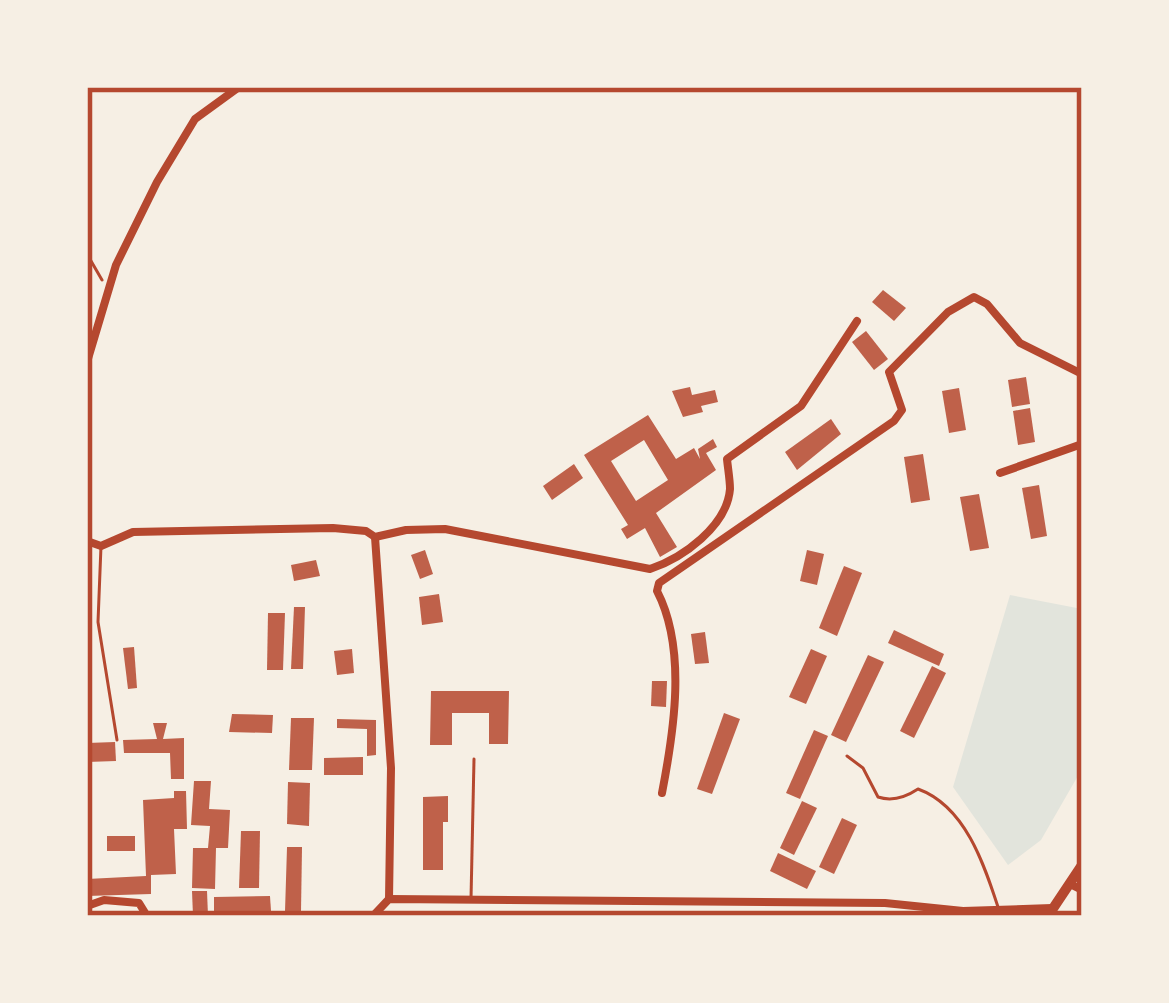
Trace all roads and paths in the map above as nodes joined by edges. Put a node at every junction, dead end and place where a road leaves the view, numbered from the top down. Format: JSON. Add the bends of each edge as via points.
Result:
{"nodes":[{"id":1,"x":239,"y":87,"type":"edge"},
{"id":2,"x":87,"y":254,"type":"edge"},
{"id":3,"x":108,"y":299,"type":"junction"},
{"id":4,"x":857,"y":321,"type":"dead end"},
{"id":5,"x":87,"y":362,"type":"edge"},
{"id":6,"x":1082,"y":374,"type":"edge"},
{"id":7,"x":1082,"y":443,"type":"edge"},
{"id":8,"x":1000,"y":473,"type":"dead end"},
{"id":9,"x":376,"y":537,"type":"junction"},
{"id":10,"x":87,"y":541,"type":"edge"},
{"id":11,"x":101,"y":546,"type":"junction"},
{"id":12,"x":117,"y":740,"type":"dead end"},
{"id":13,"x":847,"y":756,"type":"dead end"},
{"id":14,"x":474,"y":759,"type":"dead end"},
{"id":15,"x":662,"y":794,"type":"dead end"},
{"id":16,"x":1082,"y":865,"type":"edge"},
{"id":17,"x":1076,"y":887,"type":"edge"},
{"id":18,"x":389,"y":899,"type":"junction"},
{"id":19,"x":471,"y":901,"type":"junction"},
{"id":20,"x":87,"y":906,"type":"edge"},
{"id":21,"x":999,"y":908,"type":"junction"},
{"id":22,"x":1051,"y":912,"type":"edge"},
{"id":23,"x":147,"y":916,"type":"edge"},
{"id":24,"x":373,"y":916,"type":"edge"}],
"edges":[{"from":1,"to":3,"type":"street","via":[[188,127],[122,252]]},
{"from":2,"to":3,"type":"path"},
{"from":3,"to":5,"type":"street"},
{"from":4,"to":9,"type":"street","via":[[801,406],[728,459],[730,494],[707,534],[662,566],[640,570],[445,529]]},
{"from":6,"to":15,"type":"street","via":[[1020,343],[974,297],[935,323],[889,372],[902,410],[894,422],[659,583],[671,621],[674,685]]},
{"from":7,"to":8,"type":"street"},
{"from":9,"to":11,"type":"street","via":[[351,528],[180,530],[133,532]]},
{"from":9,"to":18,"type":"street","via":[[391,768]]},
{"from":10,"to":11,"type":"street"},
{"from":11,"to":12,"type":"lane","via":[[98,622]]},
{"from":13,"to":21,"type":"lane","via":[[878,797],[918,789],[947,806],[983,861]]},
{"from":14,"to":19,"type":"lane"},
{"from":16,"to":17,"type":"main road"},
{"from":17,"to":22,"type":"main road"},
{"from":18,"to":19,"type":"street"},
{"from":18,"to":24,"type":"street"},
{"from":19,"to":21,"type":"street"},
{"from":20,"to":23,"type":"street","via":[[125,899]]},
{"from":21,"to":22,"type":"street"}]}
